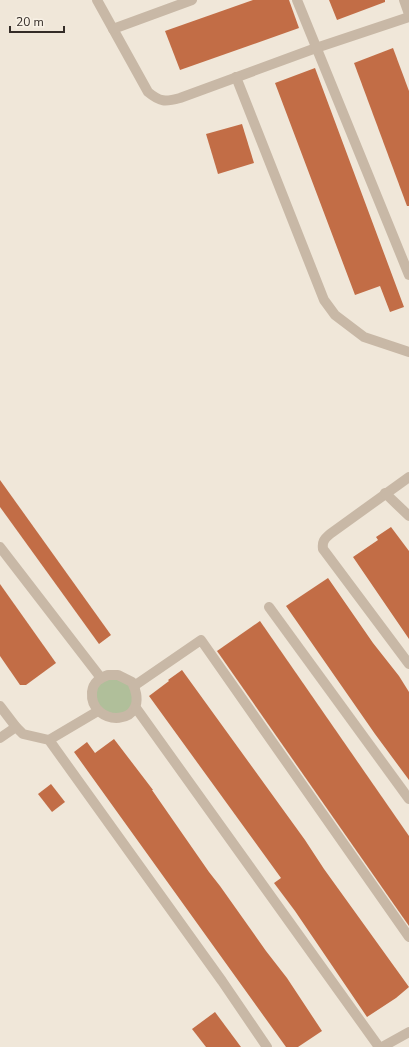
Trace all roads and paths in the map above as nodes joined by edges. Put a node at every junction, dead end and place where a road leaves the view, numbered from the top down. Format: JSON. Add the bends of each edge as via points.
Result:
{"nodes":[{"id":1,"x":97,"y":0,"type":"edge"},
{"id":2,"x":192,"y":0,"type":"edge"},
{"id":3,"x":297,"y":0,"type":"edge"},
{"id":4,"x":404,"y":0,"type":"edge"},
{"id":5,"x":409,"y":14,"type":"edge"},
{"id":6,"x":409,"y":17,"type":"edge"},
{"id":7,"x":113,"y":29,"type":"junction"},
{"id":8,"x":316,"y":48,"type":"junction"},
{"id":9,"x":236,"y":77,"type":"junction"},
{"id":10,"x":409,"y":275,"type":"edge"},
{"id":11,"x":409,"y":352,"type":"edge"},
{"id":12,"x":409,"y":477,"type":"edge"},
{"id":13,"x":385,"y":493,"type":"junction"},
{"id":14,"x":409,"y":516,"type":"edge"},
{"id":15,"x":0,"y":547,"type":"edge"},
{"id":16,"x":268,"y":607,"type":"dead end"},
{"id":17,"x":409,"y":664,"type":"edge"},
{"id":18,"x":100,"y":678,"type":"junction"},
{"id":19,"x":134,"y":686,"type":"junction"},
{"id":20,"x":0,"y":706,"type":"edge"},
{"id":21,"x":136,"y":708,"type":"junction"},
{"id":22,"x":98,"y":711,"type":"junction"},
{"id":23,"x":16,"y":727,"type":"junction"},
{"id":24,"x":0,"y":738,"type":"edge"},
{"id":25,"x":49,"y":740,"type":"junction"},
{"id":26,"x":409,"y":799,"type":"edge"},
{"id":27,"x":409,"y":937,"type":"edge"},
{"id":28,"x":409,"y":1032,"type":"edge"},
{"id":29,"x":267,"y":1047,"type":"edge"},
{"id":30,"x":381,"y":1047,"type":"edge"}],
"edges":[{"from":1,"to":7,"type":"street"},
{"from":2,"to":7,"type":"street"},
{"from":3,"to":8,"type":"street"},
{"from":4,"to":5,"type":"street"},
{"from":6,"to":8,"type":"street"},
{"from":7,"to":9,"type":"street","via":[[148,92],[158,100],[180,98]]},
{"from":8,"to":9,"type":"street"},
{"from":8,"to":10,"type":"street"},
{"from":9,"to":11,"type":"street","via":[[324,300],[335,315],[364,337]]},
{"from":12,"to":13,"type":"street"},
{"from":13,"to":14,"type":"street"},
{"from":13,"to":17,"type":"street","via":[[325,538],[322,544],[323,549]]},
{"from":15,"to":18,"type":"street"},
{"from":16,"to":26,"type":"street"},
{"from":18,"to":19,"type":"street","via":[[118,675],[132,682]]},
{"from":18,"to":22,"type":"street","via":[[94,683],[92,691]]},
{"from":19,"to":21,"type":"street","via":[[137,691]]},
{"from":19,"to":27,"type":"street","via":[[201,640]]},
{"from":20,"to":23,"type":"street"},
{"from":21,"to":22,"type":"street","via":[[130,714],[119,717],[106,716]]},
{"from":21,"to":30,"type":"street"},
{"from":22,"to":25,"type":"street"},
{"from":23,"to":24,"type":"street"},
{"from":23,"to":25,"type":"street","via":[[23,734]]},
{"from":25,"to":29,"type":"street"},
{"from":28,"to":30,"type":"street"}]}
